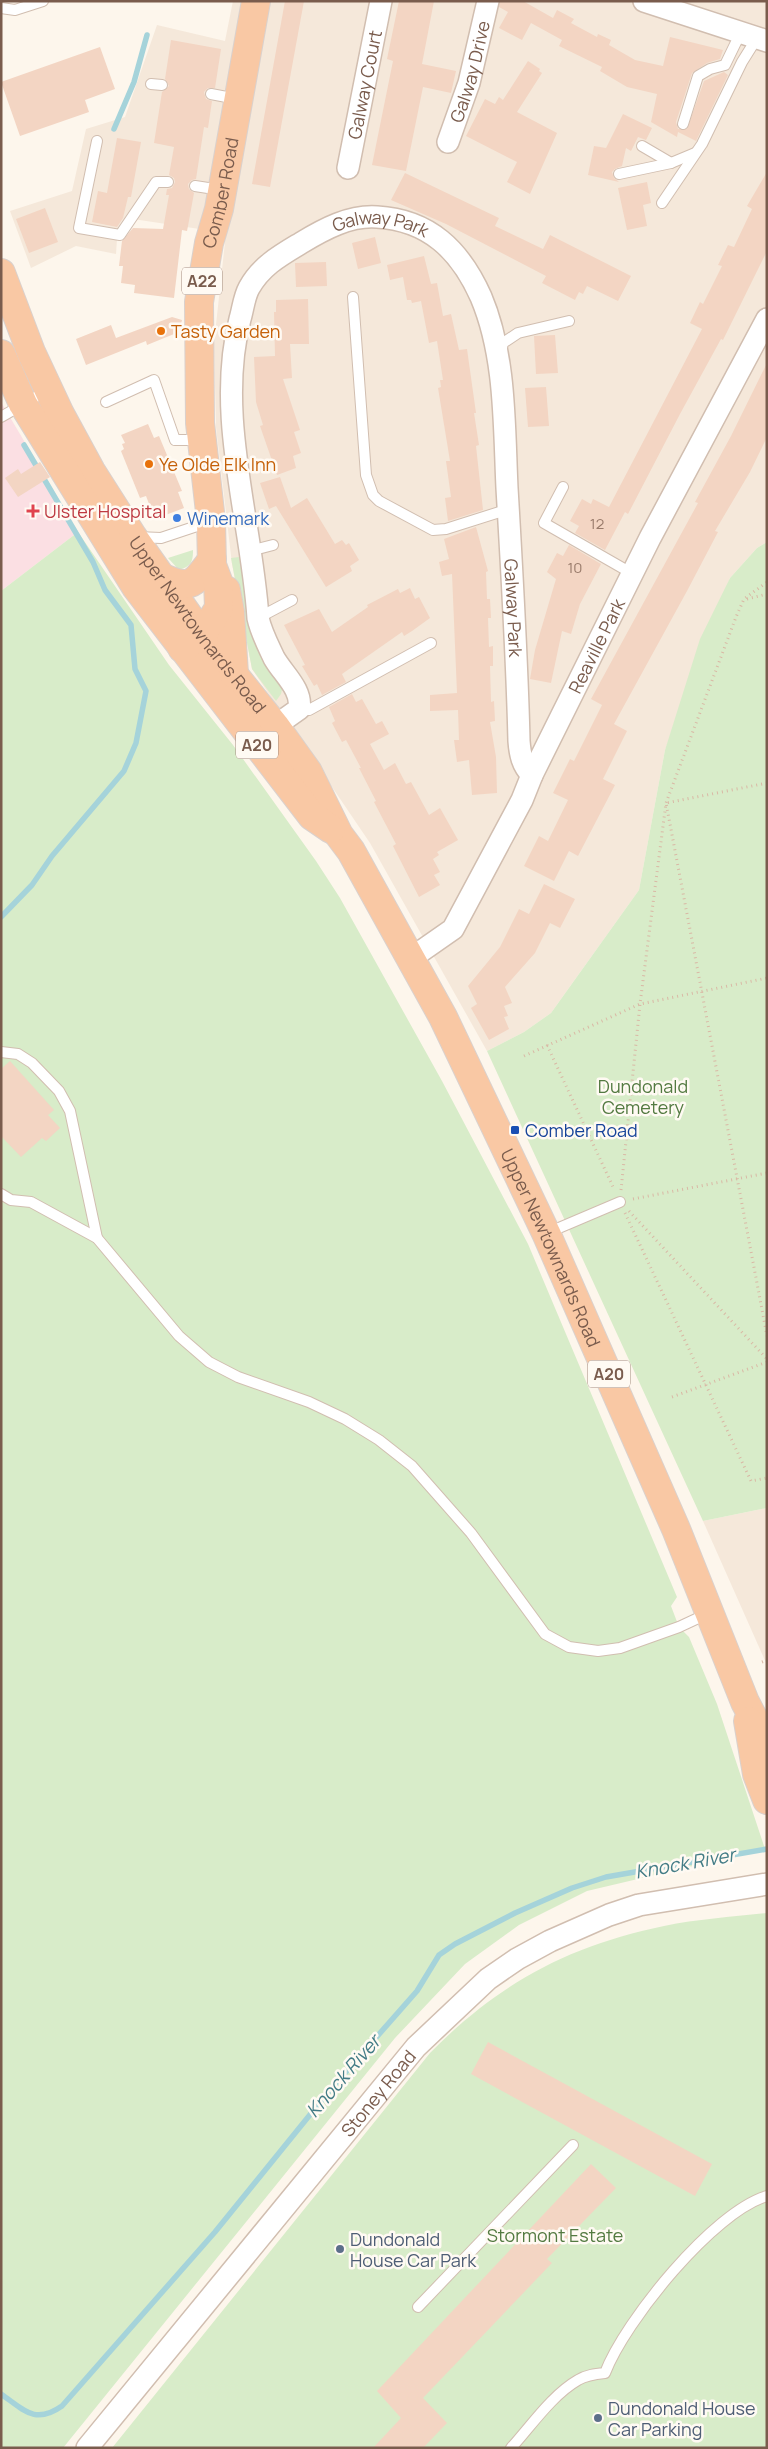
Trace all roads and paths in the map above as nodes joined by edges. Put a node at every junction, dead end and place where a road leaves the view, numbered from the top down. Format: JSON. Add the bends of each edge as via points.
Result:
{"nodes":[{"id":1,"x":43,"y":1,"type":"edge"},
{"id":2,"x":256,"y":1,"type":"edge"},
{"id":3,"x":381,"y":1,"type":"edge"},
{"id":4,"x":488,"y":1,"type":"edge"},
{"id":5,"x":644,"y":1,"type":"edge"},
{"id":6,"x":1,"y":8,"type":"edge"},
{"id":7,"x":755,"y":37,"type":"edge"},
{"id":8,"x":211,"y":94,"type":"dead end"},
{"id":9,"x":238,"y":99,"type":"junction"},
{"id":10,"x":684,"y":124,"type":"dead end"},
{"id":11,"x":97,"y":141,"type":"dead end"},
{"id":12,"x":448,"y":142,"type":"dead end"},
{"id":13,"x":642,"y":146,"type":"dead end"},
{"id":14,"x":696,"y":153,"type":"junction"},
{"id":15,"x":671,"y":163,"type":"junction"},
{"id":16,"x":348,"y":168,"type":"dead end"},
{"id":17,"x":619,"y":174,"type":"dead end"},
{"id":18,"x":168,"y":182,"type":"dead end"},
{"id":19,"x":195,"y":186,"type":"dead end"},
{"id":20,"x":222,"y":190,"type":"junction"},
{"id":21,"x":662,"y":204,"type":"dead end"},
{"id":22,"x":1,"y":273,"type":"edge"},
{"id":23,"x":353,"y":296,"type":"dead end"},
{"id":24,"x":767,"y":319,"type":"edge"},
{"id":25,"x":569,"y":321,"type":"dead end"},
{"id":26,"x":1,"y":354,"type":"edge"},
{"id":27,"x":499,"y":361,"type":"junction"},
{"id":28,"x":48,"y":389,"type":"junction"},
{"id":29,"x":106,"y":402,"type":"dead end"},
{"id":30,"x":12,"y":410,"type":"edge"},
{"id":31,"x":202,"y":440,"type":"junction"},
{"id":32,"x":563,"y":487,"type":"dead end"},
{"id":33,"x":509,"y":510,"type":"junction"},
{"id":34,"x":211,"y":521,"type":"junction"},
{"id":35,"x":133,"y":537,"type":"junction"},
{"id":36,"x":274,"y":545,"type":"dead end"},
{"id":37,"x":250,"y":551,"type":"junction"},
{"id":38,"x":212,"y":562,"type":"junction"},
{"id":39,"x":633,"y":574,"type":"junction"},
{"id":40,"x":161,"y":577,"type":"junction"},
{"id":41,"x":767,"y":582,"type":"edge"},
{"id":42,"x":767,"y":594,"type":"edge"},
{"id":43,"x":744,"y":599,"type":"junction"},
{"id":44,"x":292,"y":600,"type":"dead end"},
{"id":45,"x":258,"y":618,"type":"junction"},
{"id":46,"x":192,"y":641,"type":"junction"},
{"id":47,"x":431,"y":643,"type":"dead end"},
{"id":48,"x":234,"y":674,"type":"junction"},
{"id":49,"x":299,"y":709,"type":"junction"},
{"id":50,"x":275,"y":726,"type":"junction"},
{"id":51,"x":532,"y":775,"type":"junction"},
{"id":52,"x":767,"y":783,"type":"edge"},
{"id":53,"x":666,"y":803,"type":"junction"},
{"id":54,"x":339,"y":834,"type":"junction"},
{"id":55,"x":410,"y":958,"type":"junction"},
{"id":56,"x":767,"y":978,"type":"edge"},
{"id":57,"x":702,"y":991,"type":"junction"},
{"id":58,"x":640,"y":1004,"type":"junction"},
{"id":59,"x":546,"y":1045,"type":"junction"},
{"id":60,"x":1,"y":1052,"type":"edge"},
{"id":61,"x":524,"y":1056,"type":"dead end"},
{"id":62,"x":767,"y":1173,"type":"edge"},
{"id":63,"x":736,"y":1179,"type":"junction"},
{"id":64,"x":1,"y":1194,"type":"edge"},
{"id":65,"x":620,"y":1202,"type":"junction"},
{"id":66,"x":546,"y":1233,"type":"junction"},
{"id":67,"x":97,"y":1238,"type":"junction"},
{"id":68,"x":767,"y":1336,"type":"edge"},
{"id":69,"x":767,"y":1361,"type":"edge"},
{"id":70,"x":705,"y":1386,"type":"junction"},
{"id":71,"x":672,"y":1397,"type":"dead end"},
{"id":72,"x":767,"y":1478,"type":"edge"},
{"id":73,"x":710,"y":1612,"type":"junction"},
{"id":74,"x":767,"y":1660,"type":"edge"},
{"id":75,"x":762,"y":1662,"type":"dead end"},
{"id":76,"x":744,"y":1702,"type":"junction"},
{"id":77,"x":767,"y":1744,"type":"edge"},
{"id":78,"x":767,"y":1800,"type":"edge"},
{"id":79,"x":767,"y":1884,"type":"edge"},
{"id":80,"x":573,"y":2145,"type":"dead end"},
{"id":81,"x":767,"y":2196,"type":"edge"},
{"id":82,"x":418,"y":2307,"type":"dead end"},
{"id":83,"x":87,"y":2448,"type":"edge"},
{"id":84,"x":511,"y":2448,"type":"edge"}],
"edges":[{"from":1,"to":6,"type":"lane","via":[[16,10]]},
{"from":2,"to":9,"type":"highway","name":"Comber Road","number":"A22"},
{"from":3,"to":16,"type":"street","name":"Galway Court"},
{"from":4,"to":12,"type":"street","name":"Galway Drive","via":[[470,83]]},
{"from":5,"to":7,"type":"street"},
{"from":7,"to":10,"type":"lane","via":[[724,65],[698,76]]},
{"from":7,"to":14,"type":"lane"},
{"from":8,"to":9,"type":"lane"},
{"from":9,"to":20,"type":"highway","name":"Comber Road","number":"A22"},
{"from":11,"to":18,"type":"lane","via":[[79,228],[120,235],[156,182]]},
{"from":13,"to":15,"type":"lane"},
{"from":14,"to":15,"type":"lane"},
{"from":14,"to":21,"type":"lane"},
{"from":15,"to":17,"type":"lane"},
{"from":19,"to":20,"type":"lane"},
{"from":20,"to":31,"type":"highway","name":"Comber Road","number":"A22","via":[[199,302]]},
{"from":22,"to":28,"type":"highway","name":"Upper Newtownards Road","number":"A20"},
{"from":23,"to":33,"type":"lane","via":[[366,475],[373,495],[433,530]]},
{"from":24,"to":39,"type":"street","name":"Reaville Park"},
{"from":25,"to":27,"type":"lane","via":[[508,338]]},
{"from":26,"to":30,"type":"highway","name":"Upper Newtownards Road","number":"A20"},
{"from":27,"to":33,"type":"street","name":"Galway Park"},
{"from":27,"to":37,"type":"street","name":"Galway Park","via":[[492,327],[480,296],[460,260],[434,233],[408,221],[374,216],[350,219],[268,263],[248,289],[237,333],[232,382],[234,450]]},
{"from":28,"to":30,"type":"lane"},
{"from":28,"to":35,"type":"highway","name":"Upper Newtownards Road","number":"A20","via":[[91,471]]},
{"from":29,"to":31,"type":"lane","via":[[154,380],[175,440]]},
{"from":30,"to":46,"type":"highway","name":"Upper Newtownards Road","number":"A20","via":[[136,586]]},
{"from":31,"to":34,"type":"highway","name":"Comber Road","number":"A22"},
{"from":32,"to":39,"type":"lane","via":[[544,523]]},
{"from":33,"to":51,"type":"street","name":"Galway Park","via":[[520,757]]},
{"from":34,"to":35,"type":"lane","via":[[161,538]]},
{"from":34,"to":38,"type":"highway","name":"Comber Road","number":"A22"},
{"from":35,"to":40,"type":"highway","name":"Upper Newtownards Road","number":"A20"},
{"from":36,"to":37,"type":"lane"},
{"from":37,"to":45,"type":"street","name":"Galway Park"},
{"from":38,"to":40,"type":"highway","via":[[189,583],[180,585]]},
{"from":38,"to":46,"type":"highway","name":"Comber Road","number":"A22","via":[[218,581],[220,608]]},
{"from":38,"to":48,"type":"highway","via":[[224,574]]},
{"from":39,"to":51,"type":"street","name":"Reaville Park"},
{"from":40,"to":46,"type":"highway","name":"Upper Newtownards Road","number":"A20"},
{"from":41,"to":43,"type":"path"},
{"from":42,"to":43,"type":"path"},
{"from":43,"to":53,"type":"path"},
{"from":44,"to":45,"type":"lane"},
{"from":45,"to":49,"type":"street","name":"Galway Park","via":[[275,659],[298,694]]},
{"from":46,"to":48,"type":"highway","name":"Upper Newtownards Road","number":"A20"},
{"from":46,"to":54,"type":"highway","name":"Upper Newtownards Road","number":"A20","via":[[312,816]]},
{"from":47,"to":49,"type":"lane","via":[[309,710]]},
{"from":48,"to":50,"type":"highway","name":"Upper Newtownards Road","number":"A20"},
{"from":49,"to":50,"type":"street"},
{"from":50,"to":54,"type":"highway","name":"Upper Newtownards Road","number":"A20","via":[[308,772]]},
{"from":51,"to":55,"type":"street","name":"Reaville Park","via":[[522,800],[453,929]]},
{"from":52,"to":53,"type":"path"},
{"from":53,"to":57,"type":"path"},
{"from":53,"to":58,"type":"path"},
{"from":54,"to":55,"type":"highway","name":"Upper Newtownards Road","number":"A20"},
{"from":55,"to":66,"type":"highway","name":"Upper Newtownards Road","number":"A20","via":[[465,1061]]},
{"from":56,"to":57,"type":"path"},
{"from":57,"to":58,"type":"path"},
{"from":57,"to":63,"type":"path"},
{"from":58,"to":59,"type":"path"},
{"from":58,"to":65,"type":"path"},
{"from":59,"to":61,"type":"path"},
{"from":59,"to":65,"type":"path"},
{"from":60,"to":67,"type":"lane","via":[[18,1054],[32,1063],[59,1091],[70,1111]]},
{"from":62,"to":63,"type":"path"},
{"from":63,"to":65,"type":"path"},
{"from":63,"to":68,"type":"path"},
{"from":64,"to":67,"type":"lane","via":[[11,1200],[31,1202]]},
{"from":65,"to":66,"type":"lane"},
{"from":65,"to":69,"type":"path"},
{"from":65,"to":70,"type":"path"},
{"from":66,"to":73,"type":"highway","name":"Upper Newtownards Road","number":"A20"},
{"from":67,"to":73,"type":"lane","via":[[179,1336],[209,1362],[238,1377],[309,1402],[345,1419],[412,1466],[471,1533],[545,1634],[569,1647],[598,1651],[620,1648]]},
{"from":69,"to":70,"type":"path"},
{"from":70,"to":71,"type":"path"},
{"from":70,"to":72,"type":"path","via":[[751,1481]]},
{"from":73,"to":76,"type":"highway","name":"Upper Newtownards Road","number":"A20"},
{"from":74,"to":75,"type":"path"},
{"from":76,"to":77,"type":"highway","name":"Upper Newtownards Road","number":"A20"},
{"from":76,"to":78,"type":"highway","name":"Upper Newtownards Road","number":"A20","via":[[757,1774]]},
{"from":79,"to":83,"type":"street","name":"Stoney Road","via":[[639,1906],[609,1915],[550,1941],[488,1979],[416,2047]]},
{"from":80,"to":82,"type":"lane"},
{"from":81,"to":84,"type":"lane","via":[[719,2225],[643,2306],[613,2352],[605,2373],[577,2381],[558,2396]]}]}
